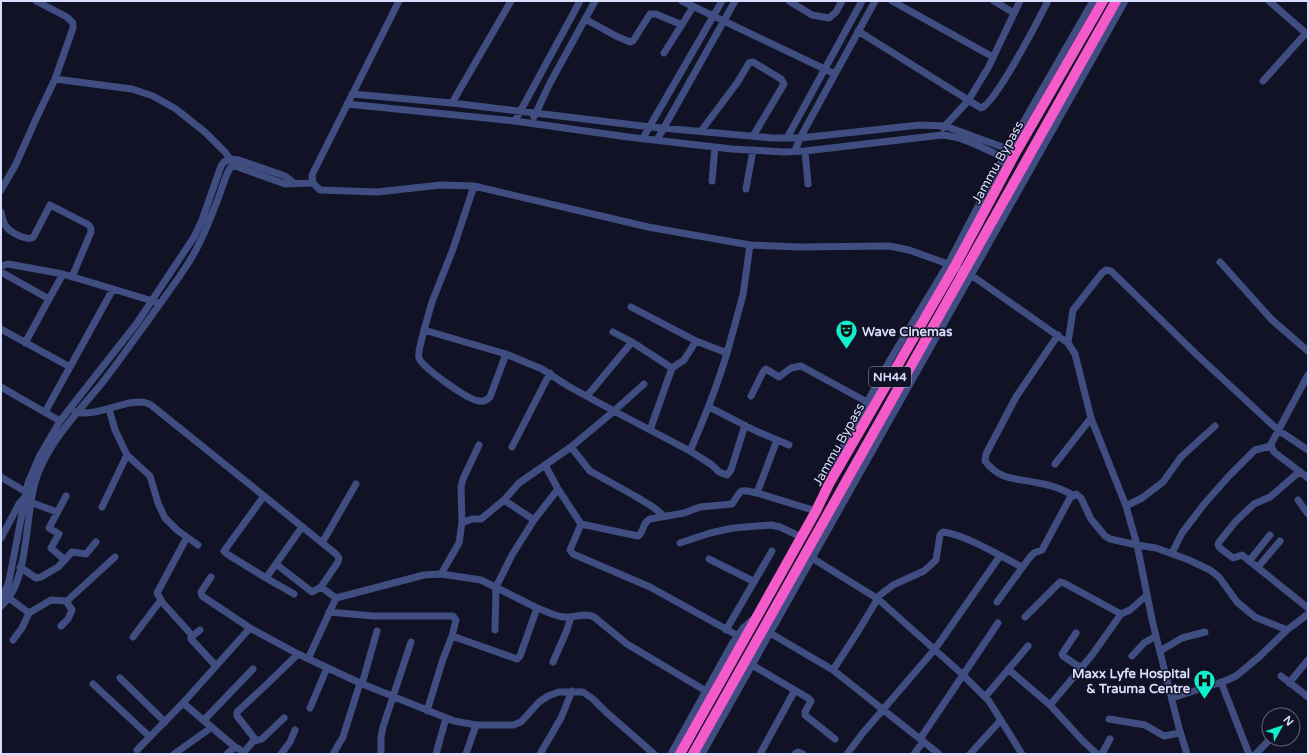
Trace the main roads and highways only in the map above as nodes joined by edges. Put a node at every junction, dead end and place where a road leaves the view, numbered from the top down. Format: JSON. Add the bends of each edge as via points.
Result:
{"nodes":[{"id":1,"x":1103,"y":1,"type":"edge"},
{"id":2,"x":1116,"y":1,"type":"edge"},
{"id":3,"x":680,"y":754,"type":"edge"},
{"id":4,"x":693,"y":754,"type":"edge"}],
"edges":[{"from":1,"to":3,"type":"highway","name":"Jammu Bypass","number":"NH44","via":[[1010,155],[816,511],[757,616],[741,638]]},
{"from":2,"to":4,"type":"highway","name":"Jammu Bypass","number":"NH44","via":[[967,273]]}]}
